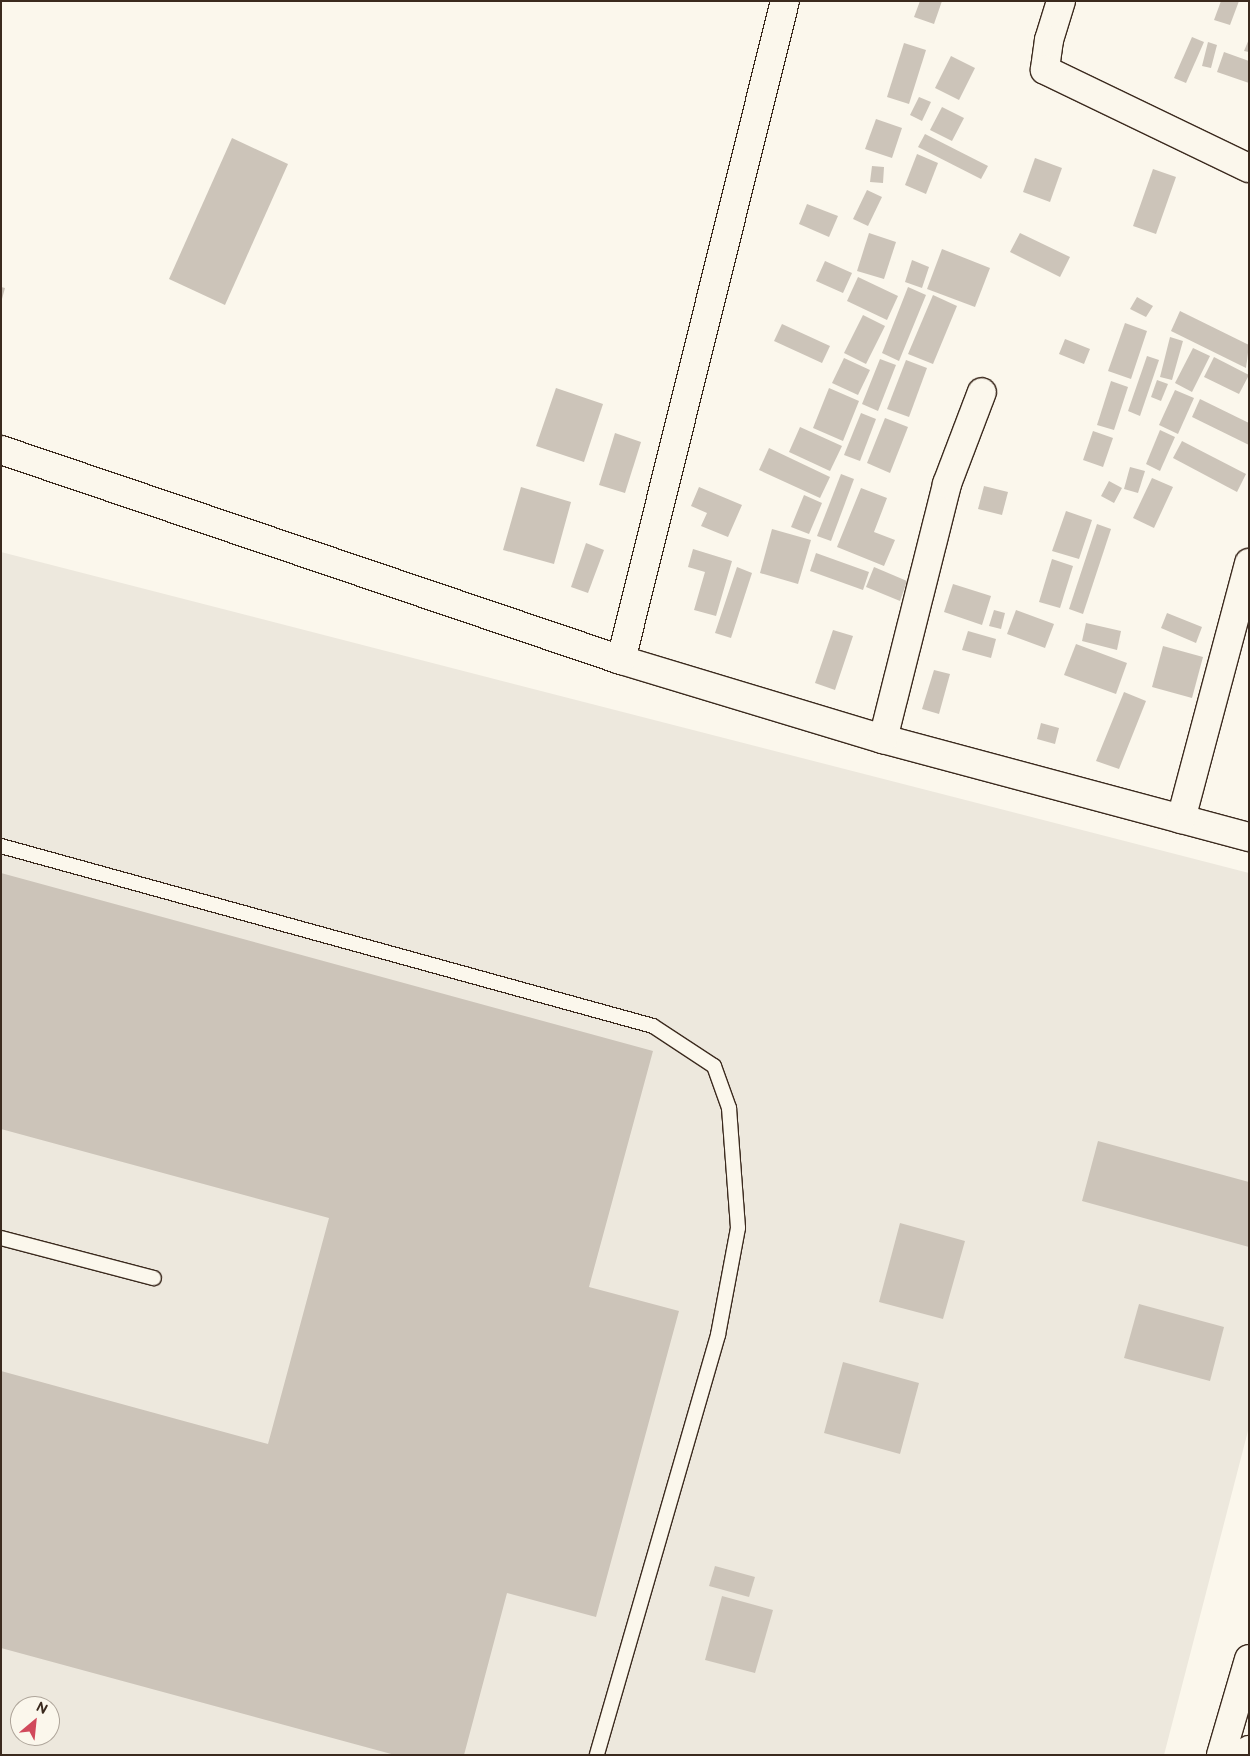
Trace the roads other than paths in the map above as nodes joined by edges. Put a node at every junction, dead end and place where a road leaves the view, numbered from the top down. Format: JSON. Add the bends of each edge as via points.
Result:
{"nodes":[{"id":1,"x":785,"y":1,"type":"edge"},
{"id":2,"x":1061,"y":1,"type":"edge"},
{"id":3,"x":1249,"y":168,"type":"edge"},
{"id":4,"x":982,"y":392,"type":"dead end"},
{"id":5,"x":1,"y":450,"type":"edge"},
{"id":6,"x":1249,"y":563,"type":"edge"},
{"id":7,"x":621,"y":660,"type":"junction"},
{"id":8,"x":883,"y":738,"type":"junction"},
{"id":9,"x":1181,"y":819,"type":"junction"},
{"id":10,"x":1249,"y":837,"type":"edge"},
{"id":11,"x":1,"y":846,"type":"edge"},
{"id":12,"x":1,"y":1238,"type":"edge"},
{"id":13,"x":154,"y":1278,"type":"dead end"},
{"id":14,"x":1249,"y":1659,"type":"edge"},
{"id":15,"x":1249,"y":1750,"type":"edge"},
{"id":16,"x":597,"y":1755,"type":"edge"},
{"id":17,"x":1221,"y":1755,"type":"edge"},
{"id":18,"x":1242,"y":1755,"type":"edge"}],
"edges":[{"from":1,"to":7,"type":"street"},
{"from":2,"to":3,"type":"street","via":[[1049,40],[1045,70]]},
{"from":4,"to":8,"type":"street","via":[[947,484]]},
{"from":5,"to":7,"type":"street"},
{"from":6,"to":9,"type":"street"},
{"from":7,"to":8,"type":"street"},
{"from":8,"to":9,"type":"street"},
{"from":9,"to":10,"type":"street"},
{"from":11,"to":16,"type":"lane","via":[[653,1026],[714,1066],[729,1108],[738,1228],[718,1335]]},
{"from":12,"to":13,"type":"lane"},
{"from":14,"to":17,"type":"street"},
{"from":15,"to":18,"type":"street"}]}
